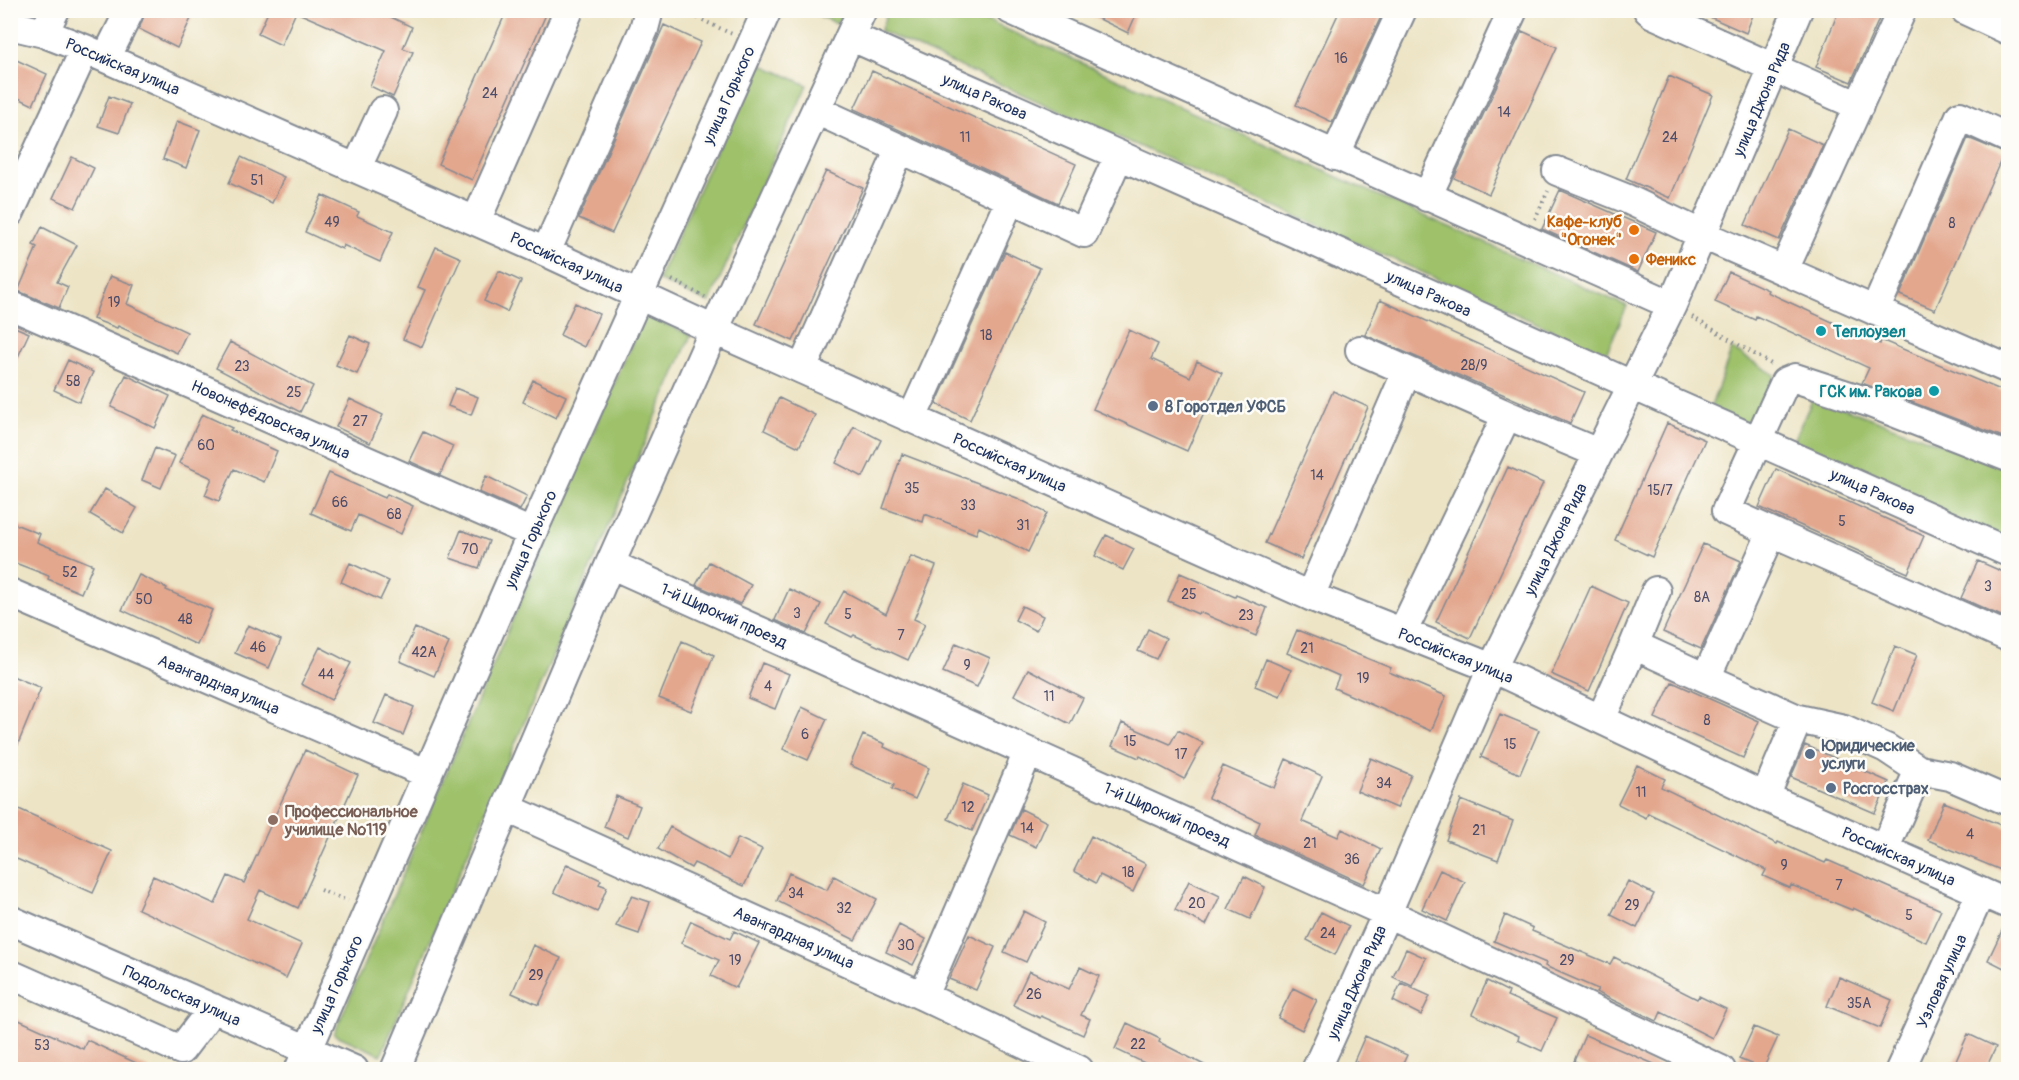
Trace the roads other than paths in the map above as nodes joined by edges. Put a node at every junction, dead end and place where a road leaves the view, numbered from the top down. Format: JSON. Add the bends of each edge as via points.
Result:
{"nodes":[{"id":1,"x":130,"y":10,"type":"edge"},
{"id":2,"x":569,"y":10,"type":"edge"},
{"id":3,"x":649,"y":10,"type":"edge"},
{"id":4,"x":767,"y":10,"type":"edge"},
{"id":5,"x":862,"y":10,"type":"edge"},
{"id":6,"x":1011,"y":10,"type":"edge"},
{"id":7,"x":1402,"y":10,"type":"edge"},
{"id":8,"x":1513,"y":10,"type":"edge"},
{"id":9,"x":1648,"y":10,"type":"edge"},
{"id":10,"x":1798,"y":10,"type":"edge"},
{"id":11,"x":1902,"y":10,"type":"edge"},
{"id":12,"x":1965,"y":10,"type":"edge"},
{"id":13,"x":50,"y":22,"type":"edge"},
{"id":14,"x":1067,"y":22,"type":"edge"},
{"id":15,"x":10,"y":25,"type":"edge"},
{"id":16,"x":2008,"y":30,"type":"edge"},
{"id":17,"x":849,"y":36,"type":"junction"},
{"id":18,"x":96,"y":54,"type":"junction"},
{"id":19,"x":1774,"y":68,"type":"junction"},
{"id":20,"x":1858,"y":106,"type":"junction"},
{"id":21,"x":816,"y":110,"type":"junction"},
{"id":22,"x":383,"y":111,"type":"dead end"},
{"id":23,"x":2008,"y":138,"type":"edge"},
{"id":24,"x":900,"y":149,"type":"junction"},
{"id":25,"x":1119,"y":155,"type":"junction"},
{"id":26,"x":1335,"y":156,"type":"junction"},
{"id":27,"x":357,"y":167,"type":"junction"},
{"id":28,"x":1557,"y":171,"type":"road end"},
{"id":29,"x":1427,"y":197,"type":"junction"},
{"id":30,"x":1010,"y":200,"type":"junction"},
{"id":31,"x":10,"y":212,"type":"edge"},
{"id":32,"x":476,"y":221,"type":"junction"},
{"id":33,"x":1703,"y":235,"type":"junction"},
{"id":34,"x":546,"y":252,"type":"junction"},
{"id":35,"x":1784,"y":270,"type":"junction"},
{"id":36,"x":638,"y":295,"type":"junction"},
{"id":37,"x":10,"y":305,"type":"edge"},
{"id":38,"x":1672,"y":305,"type":"junction"},
{"id":39,"x":1875,"y":311,"type":"junction"},
{"id":40,"x":720,"y":318,"type":"junction"},
{"id":41,"x":1360,"y":350,"type":"dead end"},
{"id":42,"x":802,"y":369,"type":"junction"},
{"id":43,"x":2008,"y":369,"type":"edge"},
{"id":44,"x":1407,"y":371,"type":"junction"},
{"id":45,"x":1632,"y":385,"type":"junction"},
{"id":46,"x":1507,"y":415,"type":"junction"},
{"id":47,"x":912,"y":418,"type":"junction"},
{"id":48,"x":1759,"y":440,"type":"junction"},
{"id":49,"x":1598,"y":453,"type":"junction"},
{"id":50,"x":2008,"y":457,"type":"edge"},
{"id":51,"x":532,"y":532,"type":"junction"},
{"id":52,"x":1772,"y":532,"type":"junction"},
{"id":53,"x":2008,"y":552,"type":"edge"},
{"id":54,"x":610,"y":564,"type":"junction"},
{"id":55,"x":1656,"y":591,"type":"dead end"},
{"id":56,"x":10,"y":594,"type":"edge"},
{"id":57,"x":1310,"y":596,"type":"junction"},
{"id":58,"x":1401,"y":633,"type":"junction"},
{"id":59,"x":2008,"y":637,"type":"edge"},
{"id":60,"x":1634,"y":645,"type":"junction"},
{"id":61,"x":1492,"y":668,"type":"junction"},
{"id":62,"x":1706,"y":678,"type":"junction"},
{"id":63,"x":1601,"y":719,"type":"junction"},
{"id":64,"x":1798,"y":719,"type":"junction"},
{"id":65,"x":1028,"y":752,"type":"junction"},
{"id":66,"x":1919,"y":770,"type":"junction"},
{"id":67,"x":428,"y":774,"type":"junction"},
{"id":68,"x":1765,"y":797,"type":"junction"},
{"id":69,"x":2008,"y":801,"type":"edge"},
{"id":70,"x":507,"y":808,"type":"junction"},
{"id":71,"x":1884,"y":850,"type":"junction"},
{"id":72,"x":1981,"y":892,"type":"junction"},
{"id":73,"x":2008,"y":904,"type":"edge"},
{"id":74,"x":1387,"y":913,"type":"junction"},
{"id":75,"x":10,"y":920,"type":"edge"},
{"id":76,"x":10,"y":974,"type":"edge"},
{"id":77,"x":923,"y":996,"type":"junction"},
{"id":78,"x":213,"y":1008,"type":"junction"},
{"id":79,"x":303,"y":1060,"type":"edge"},
{"id":80,"x":354,"y":1070,"type":"edge"},
{"id":81,"x":395,"y":1070,"type":"edge"},
{"id":82,"x":1079,"y":1070,"type":"edge"},
{"id":83,"x":1316,"y":1070,"type":"edge"},
{"id":84,"x":1721,"y":1070,"type":"edge"},
{"id":85,"x":1900,"y":1070,"type":"edge"}],
"edges":[{"from":1,"to":18,"type":"street"},
{"from":2,"to":32,"type":"street"},
{"from":3,"to":34,"type":"street"},
{"from":4,"to":36,"type":"street","name":"улица Горького"},
{"from":5,"to":17,"type":"street"},
{"from":6,"to":14,"type":"street"},
{"from":7,"to":26,"type":"street"},
{"from":8,"to":29,"type":"street"},
{"from":9,"to":19,"type":"street"},
{"from":10,"to":19,"type":"street","name":"улица Джона Рида"},
{"from":11,"to":20,"type":"street"},
{"from":12,"to":16,"type":"street"},
{"from":13,"to":15,"type":"street","name":"Российская улица"},
{"from":13,"to":18,"type":"street","name":"Российская улица"},
{"from":14,"to":26,"type":"street"},
{"from":17,"to":21,"type":"street"},
{"from":17,"to":25,"type":"street","name":"улица Ракова"},
{"from":18,"to":27,"type":"street","name":"Российская улица"},
{"from":18,"to":31,"type":"street"},
{"from":19,"to":20,"type":"street"},
{"from":19,"to":33,"type":"street","name":"улица Джона Рида"},
{"from":20,"to":35,"type":"street"},
{"from":21,"to":24,"type":"street"},
{"from":21,"to":40,"type":"street"},
{"from":22,"to":27,"type":"street"},
{"from":23,"to":39,"type":"street","via":[[1960,116]]},
{"from":24,"to":30,"type":"street"},
{"from":24,"to":42,"type":"street"},
{"from":25,"to":30,"type":"street","via":[[1084,233]]},
{"from":25,"to":45,"type":"street","name":"улица Ракова"},
{"from":26,"to":29,"type":"street"},
{"from":27,"to":32,"type":"street","name":"Российская улица"},
{"from":28,"to":33,"type":"street"},
{"from":29,"to":38,"type":"street"},
{"from":30,"to":47,"type":"street"},
{"from":32,"to":34,"type":"street","name":"Российская улица"},
{"from":33,"to":35,"type":"street"},
{"from":33,"to":38,"type":"street","name":"улица Джона Рида"},
{"from":34,"to":36,"type":"street","name":"Российская улица"},
{"from":35,"to":39,"type":"street"},
{"from":36,"to":40,"type":"street","name":"Российская улица"},
{"from":36,"to":51,"type":"street","name":"улица Горького"},
{"from":37,"to":51,"type":"street","name":"Новонефёдовская улица"},
{"from":38,"to":45,"type":"street","name":"улица Джона Рида"},
{"from":39,"to":43,"type":"street"},
{"from":40,"to":42,"type":"street","name":"Российская улица"},
{"from":40,"to":54,"type":"street"},
{"from":41,"to":44,"type":"street"},
{"from":42,"to":47,"type":"street","name":"Российская улица"},
{"from":44,"to":46,"type":"street"},
{"from":44,"to":57,"type":"street"},
{"from":45,"to":48,"type":"street","name":"улица Ракова"},
{"from":45,"to":49,"type":"street","name":"улица Джона Рида"},
{"from":46,"to":49,"type":"street"},
{"from":46,"to":58,"type":"street"},
{"from":47,"to":57,"type":"street","name":"Российская улица"},
{"from":48,"to":50,"type":"street","via":[[1785,382],[1795,378]]},
{"from":48,"to":52,"type":"street","via":[[1726,511]]},
{"from":48,"to":53,"type":"street","name":"улица Ракова"},
{"from":49,"to":61,"type":"street","name":"улица Джона Рида"},
{"from":51,"to":67,"type":"street","name":"улица Горького"},
{"from":52,"to":59,"type":"street"},
{"from":52,"to":62,"type":"street"},
{"from":54,"to":65,"type":"street","name":"1-й Широкий проезд"},
{"from":54,"to":70,"type":"street"},
{"from":55,"to":60,"type":"street"},
{"from":56,"to":67,"type":"street","name":"Авангардная улица"},
{"from":57,"to":58,"type":"street","name":"Российская улица"},
{"from":58,"to":61,"type":"street","name":"Российская улица"},
{"from":60,"to":62,"type":"street"},
{"from":60,"to":63,"type":"street"},
{"from":61,"to":63,"type":"street","name":"Российская улица"},
{"from":61,"to":74,"type":"street","name":"улица Джона Рида"},
{"from":62,"to":64,"type":"street"},
{"from":63,"to":68,"type":"street","name":"Российская улица"},
{"from":64,"to":66,"type":"street","via":[[1844,729],[1886,748]]},
{"from":64,"to":68,"type":"street"},
{"from":65,"to":74,"type":"street","name":"1-й Широкий проезд"},
{"from":65,"to":77,"type":"street"},
{"from":66,"to":69,"type":"street","via":[[1950,776]]},
{"from":66,"to":71,"type":"street"},
{"from":67,"to":79,"type":"street","name":"улица Горького"},
{"from":68,"to":71,"type":"street","name":"Российская улица"},
{"from":70,"to":77,"type":"street","name":"Авангардная улица"},
{"from":70,"to":81,"type":"street"},
{"from":71,"to":72,"type":"street","name":"Российская улица"},
{"from":72,"to":73,"type":"street","name":"Российская улица"},
{"from":72,"to":85,"type":"street","name":"Узловая улица"},
{"from":74,"to":83,"type":"street","name":"улица Джона Рида"},
{"from":74,"to":84,"type":"street","name":"1-й Широкий проезд"},
{"from":75,"to":78,"type":"street","name":"Подольская улица"},
{"from":76,"to":78,"type":"street","via":[[181,1050]]},
{"from":77,"to":82,"type":"street","name":"Авангардная улица"},
{"from":78,"to":79,"type":"street","name":"Подольская улица"},
{"from":79,"to":80,"type":"street","name":"Подольская улица"}]}
